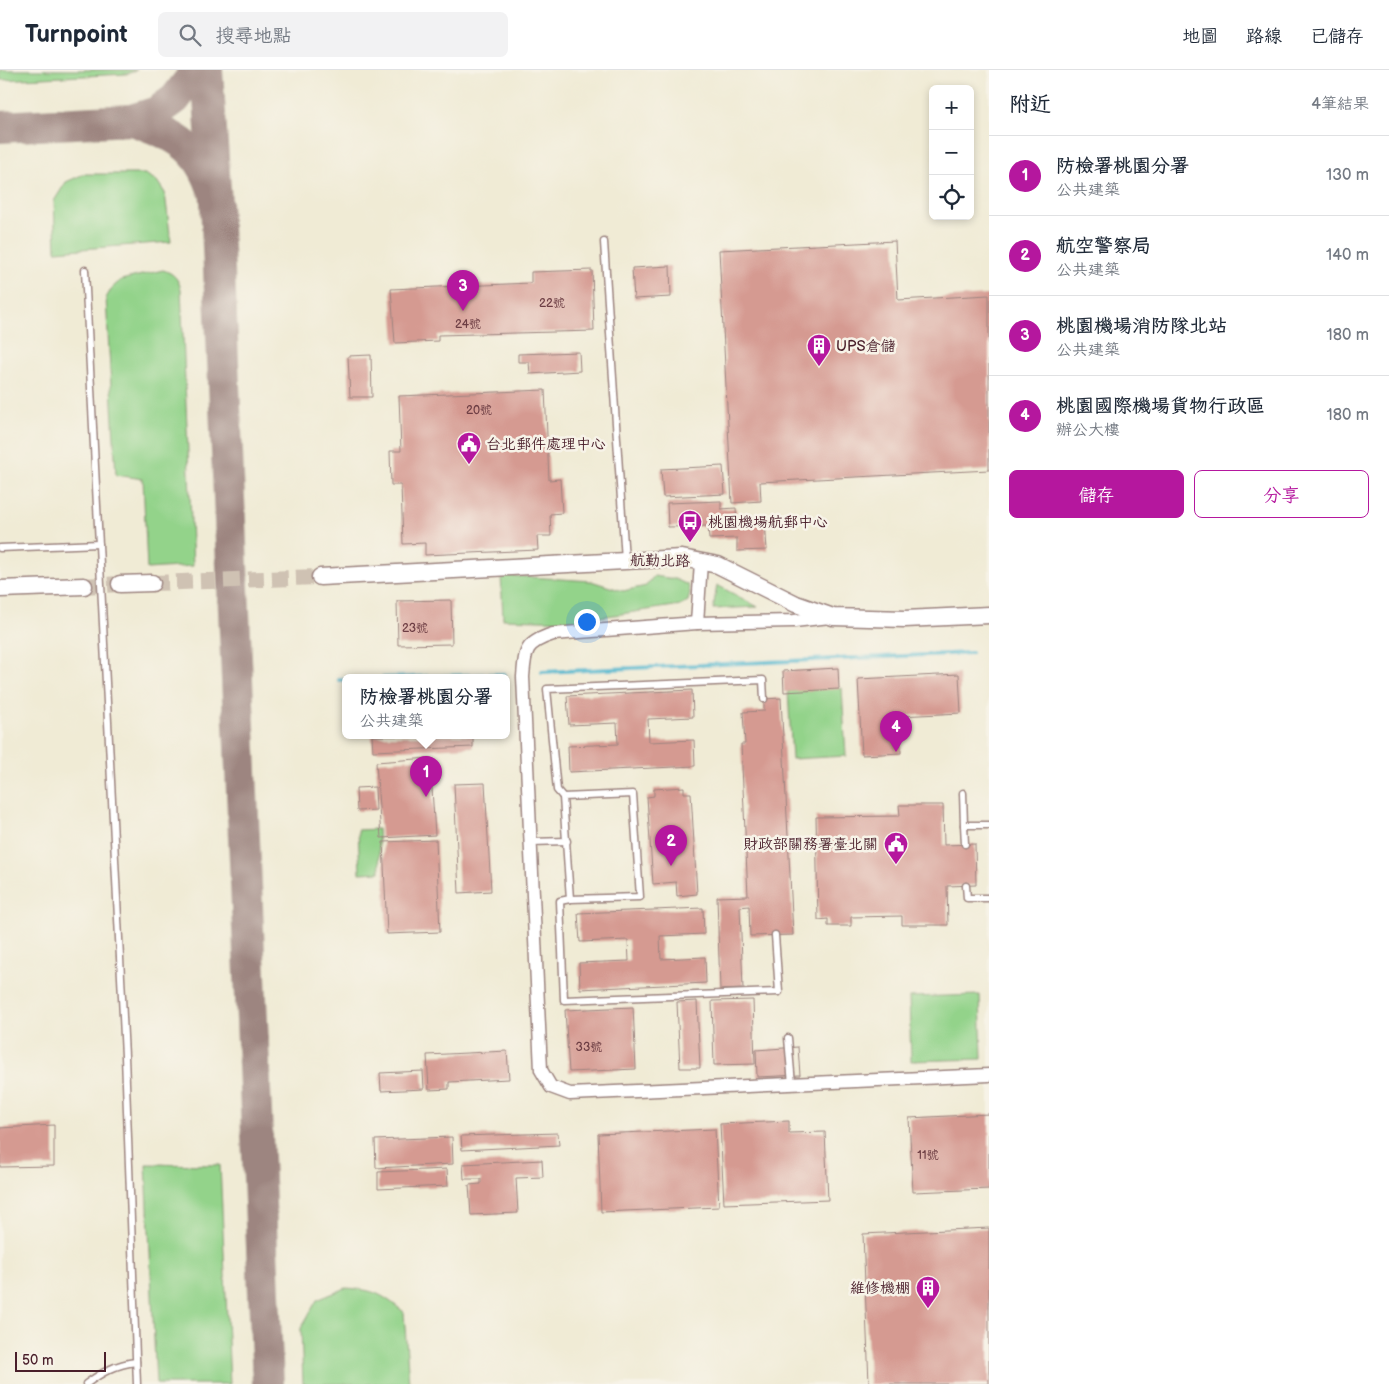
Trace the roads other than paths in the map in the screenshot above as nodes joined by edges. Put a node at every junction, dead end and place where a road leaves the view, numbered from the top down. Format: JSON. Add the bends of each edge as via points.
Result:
{"nodes":[{"id":1,"x":604,"y":242,"type":"dead end"},
{"id":2,"x":85,"y":270,"type":"dead end"},
{"id":3,"x":99,"y":544,"type":"junction"},
{"id":4,"x":0,"y":548,"type":"edge"},
{"id":5,"x":625,"y":560,"type":"junction"},
{"id":6,"x":701,"y":562,"type":"junction"},
{"id":7,"x":320,"y":577,"type":"tunnel mouth"},
{"id":8,"x":152,"y":583,"type":"tunnel mouth"},
{"id":9,"x":120,"y":584,"type":"tunnel mouth"},
{"id":10,"x":84,"y":586,"type":"tunnel mouth"},
{"id":11,"x":0,"y":589,"type":"edge"},
{"id":12,"x":989,"y":615,"type":"edge"},
{"id":13,"x":833,"y":617,"type":"junction"},
{"id":14,"x":697,"y":623,"type":"junction"},
{"id":15,"x":764,"y":699,"type":"dead end"},
{"id":16,"x":963,"y":793,"type":"dead end"},
{"id":17,"x":563,"y":797,"type":"junction"},
{"id":18,"x":964,"y":825,"type":"junction"},
{"id":19,"x":989,"y":825,"type":"edge"},
{"id":20,"x":567,"y":841,"type":"junction"},
{"id":21,"x":531,"y":842,"type":"junction"},
{"id":22,"x":965,"y":844,"type":"dead end"},
{"id":23,"x":966,"y":886,"type":"dead end"},
{"id":24,"x":989,"y":898,"type":"edge"},
{"id":25,"x":570,"y":899,"type":"junction"},
{"id":26,"x":776,"y":935,"type":"dead end"},
{"id":27,"x":788,"y":1038,"type":"dead end"},
{"id":28,"x":989,"y":1075,"type":"edge"},
{"id":29,"x":792,"y":1084,"type":"junction"},
{"id":30,"x":136,"y":1362,"type":"junction"},
{"id":31,"x":86,"y":1384,"type":"edge"},
{"id":32,"x":137,"y":1384,"type":"edge"}],
"edges":[{"from":1,"to":5,"type":"lane"},
{"from":2,"to":3,"type":"lane"},
{"from":3,"to":4,"type":"lane"},
{"from":3,"to":30,"type":"lane","via":[[125,1056]]},
{"from":5,"to":6,"type":"street","name":"航勤北路","via":[[682,558]]},
{"from":5,"to":7,"type":"street","name":"航勤北路"},
{"from":6,"to":13,"type":"street","name":"航勤北路","via":[[718,565],[796,604]]},
{"from":6,"to":14,"type":"street"},
{"from":8,"to":9,"type":"street"},
{"from":10,"to":11,"type":"street"},
{"from":12,"to":13,"type":"street","name":"航勤北路","via":[[905,619]]},
{"from":13,"to":14,"type":"street"},
{"from":14,"to":21,"type":"street","via":[[553,634],[536,640],[525,654],[523,677]]},
{"from":15,"to":17,"type":"lane","via":[[763,680],[547,689],[557,790]]},
{"from":16,"to":18,"type":"lane"},
{"from":17,"to":20,"type":"lane"},
{"from":17,"to":25,"type":"lane","via":[[633,794],[640,897]]},
{"from":18,"to":19,"type":"lane"},
{"from":18,"to":22,"type":"lane"},
{"from":20,"to":21,"type":"lane"},
{"from":20,"to":25,"type":"lane"},
{"from":21,"to":29,"type":"street","via":[[541,1070],[551,1087],[570,1094]]},
{"from":23,"to":24,"type":"lane","via":[[967,898]]},
{"from":25,"to":26,"type":"lane","via":[[560,900],[564,1000],[779,992]]},
{"from":27,"to":29,"type":"lane"},
{"from":28,"to":29,"type":"street"},
{"from":30,"to":31,"type":"lane","via":[[122,1363]]},
{"from":30,"to":32,"type":"lane"}]}
